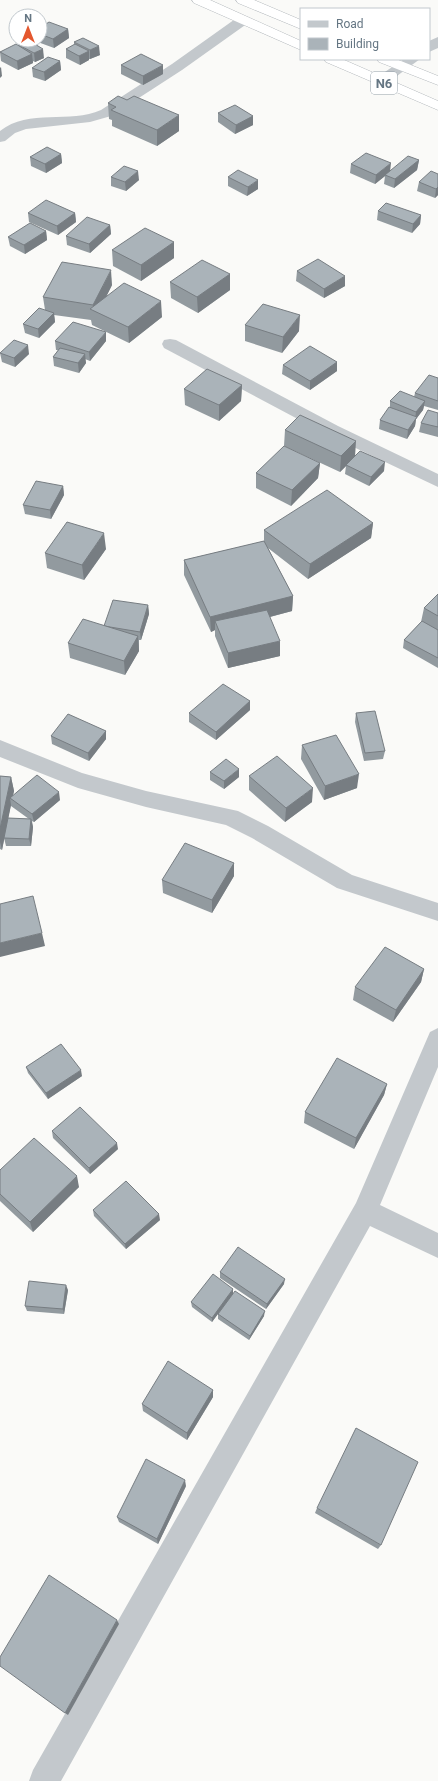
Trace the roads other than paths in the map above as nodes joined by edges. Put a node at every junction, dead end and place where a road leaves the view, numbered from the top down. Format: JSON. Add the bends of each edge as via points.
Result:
{"nodes":[{"id":1,"x":199,"y":0,"type":"edge"},
{"id":2,"x":243,"y":0,"type":"edge"},
{"id":3,"x":243,"y":20,"type":"junction"},
{"id":4,"x":300,"y":25,"type":"edge"},
{"id":5,"x":300,"y":46,"type":"edge"},
{"id":6,"x":333,"y":60,"type":"edge"},
{"id":7,"x":390,"y":60,"type":"edge"},
{"id":8,"x":408,"y":63,"type":"edge"},
{"id":9,"x":438,"y":81,"type":"edge"},
{"id":10,"x":381,"y":82,"type":"junction"},
{"id":11,"x":438,"y":106,"type":"edge"},
{"id":12,"x":0,"y":138,"type":"edge"},
{"id":13,"x":170,"y":344,"type":"dead end"},
{"id":14,"x":438,"y":481,"type":"edge"},
{"id":15,"x":0,"y":748,"type":"edge"},
{"id":16,"x":438,"y":912,"type":"edge"},
{"id":17,"x":438,"y":1039,"type":"edge"},
{"id":18,"x":365,"y":1211,"type":"junction"},
{"id":19,"x":438,"y":1246,"type":"edge"},
{"id":20,"x":44,"y":1781,"type":"edge"}],
"edges":[{"from":1,"to":3,"type":"highway"},
{"from":2,"to":4,"type":"highway"},
{"from":3,"to":5,"type":"highway"},
{"from":3,"to":12,"type":"street","via":[[170,74],[102,115],[78,121],[46,121],[19,127]]},
{"from":6,"to":10,"type":"highway","number":"N6"},
{"from":7,"to":8,"type":"highway","number":"N6"},
{"from":8,"to":9,"type":"highway","number":"N6"},
{"from":8,"to":10,"type":"street"},
{"from":10,"to":11,"type":"highway","number":"N6"},
{"from":13,"to":14,"type":"street","via":[[332,430]]},
{"from":15,"to":16,"type":"street","via":[[78,780],[146,799],[230,817],[345,882]]},
{"from":17,"to":18,"type":"street"},
{"from":18,"to":19,"type":"street"},
{"from":18,"to":20,"type":"street"}]}
